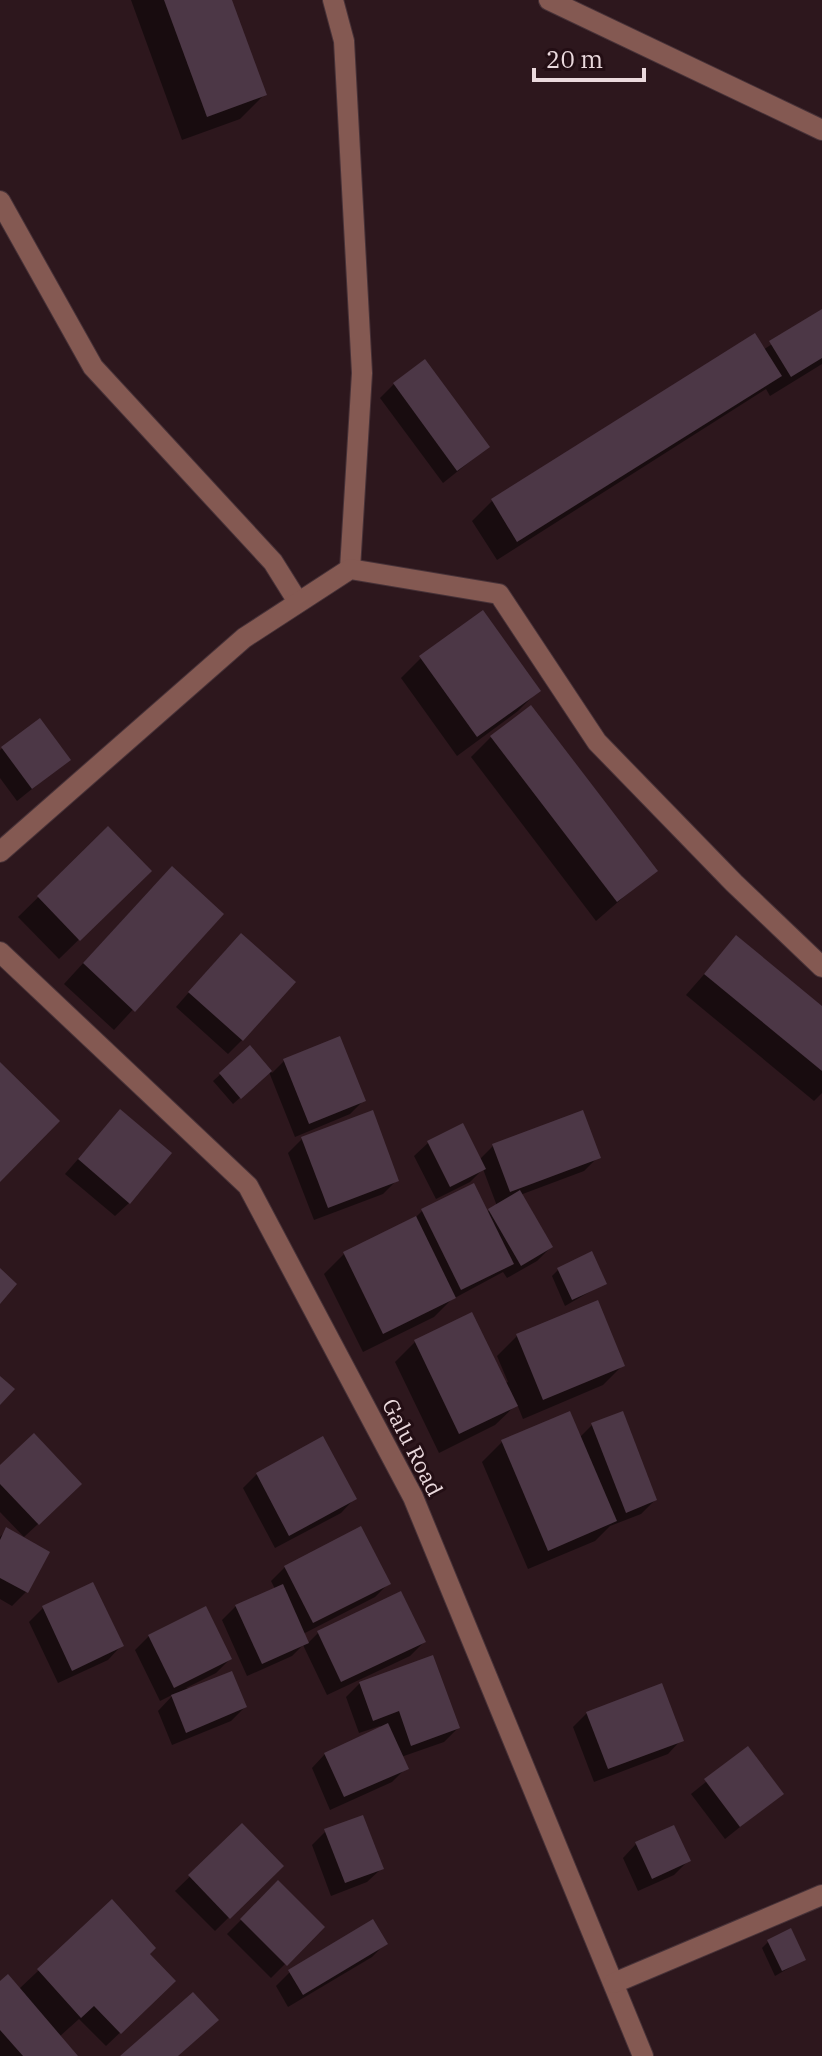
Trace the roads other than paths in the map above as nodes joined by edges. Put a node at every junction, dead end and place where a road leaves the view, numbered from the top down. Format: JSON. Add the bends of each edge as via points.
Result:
{"nodes":[{"id":1,"x":333,"y":0,"type":"edge"},
{"id":2,"x":549,"y":0,"type":"edge"},
{"id":3,"x":822,"y":130,"type":"edge"},
{"id":4,"x":0,"y":201,"type":"edge"},
{"id":5,"x":350,"y":569,"type":"junction"},
{"id":6,"x":298,"y":602,"type":"junction"},
{"id":7,"x":0,"y":852,"type":"edge"},
{"id":8,"x":0,"y":952,"type":"edge"},
{"id":9,"x":822,"y":967,"type":"edge"},
{"id":10,"x":822,"y":1895,"type":"edge"},
{"id":11,"x":614,"y":1983,"type":"junction"},
{"id":12,"x":643,"y":2056,"type":"edge"}],
"edges":[{"from":1,"to":5,"type":"street","via":[[344,41],[362,373]]},
{"from":2,"to":3,"type":"street"},
{"from":4,"to":6,"type":"street","via":[[93,367],[273,562]]},
{"from":5,"to":6,"type":"street"},
{"from":5,"to":9,"type":"street","via":[[499,594],[597,742]]},
{"from":6,"to":7,"type":"street","via":[[244,638]]},
{"from":8,"to":11,"type":"street","name":"Galu Road","via":[[248,1186],[413,1497]]},
{"from":10,"to":11,"type":"street"},
{"from":11,"to":12,"type":"street","name":"Galu Road"}]}
